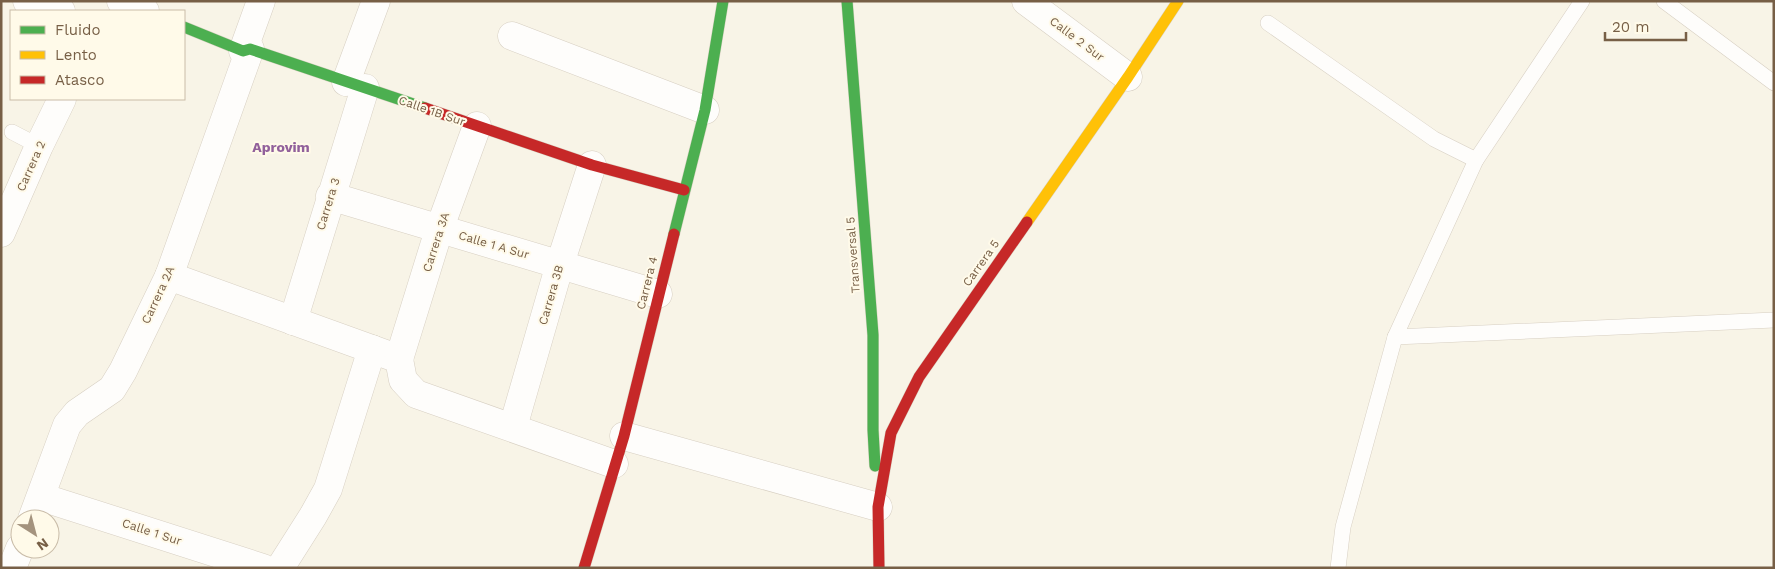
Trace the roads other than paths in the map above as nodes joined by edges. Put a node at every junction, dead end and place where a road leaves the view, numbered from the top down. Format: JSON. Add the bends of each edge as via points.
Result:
{"nodes":[{"id":1,"x":27,"y":1,"type":"edge"},
{"id":2,"x":121,"y":1,"type":"edge"},
{"id":3,"x":261,"y":1,"type":"edge"},
{"id":4,"x":376,"y":1,"type":"edge"},
{"id":5,"x":723,"y":1,"type":"edge"},
{"id":6,"x":1026,"y":1,"type":"edge"},
{"id":7,"x":1178,"y":1,"type":"edge"},
{"id":8,"x":1582,"y":1,"type":"edge"},
{"id":9,"x":1664,"y":1,"type":"edge"},
{"id":10,"x":842,"y":3,"type":"edge"},
{"id":11,"x":58,"y":10,"type":"edge"},
{"id":12,"x":143,"y":10,"type":"edge"},
{"id":13,"x":1268,"y":23,"type":"dead end"},
{"id":14,"x":185,"y":27,"type":"edge"},
{"id":15,"x":512,"y":36,"type":"dead end"},
{"id":16,"x":246,"y":50,"type":"junction"},
{"id":17,"x":1128,"y":77,"type":"junction"},
{"id":18,"x":1774,"y":83,"type":"edge"},
{"id":19,"x":355,"y":85,"type":"junction"},
{"id":20,"x":62,"y":100,"type":"edge"},
{"id":21,"x":705,"y":110,"type":"junction"},
{"id":22,"x":477,"y":126,"type":"junction"},
{"id":23,"x":12,"y":132,"type":"dead end"},
{"id":24,"x":39,"y":146,"type":"junction"},
{"id":25,"x":1476,"y":160,"type":"junction"},
{"id":26,"x":592,"y":164,"type":"junction"},
{"id":27,"x":684,"y":190,"type":"junction"},
{"id":28,"x":330,"y":196,"type":"junction"},
{"id":29,"x":439,"y":230,"type":"junction"},
{"id":30,"x":1,"y":233,"type":"edge"},
{"id":31,"x":560,"y":264,"type":"junction"},
{"id":32,"x":169,"y":276,"type":"junction"},
{"id":33,"x":658,"y":294,"type":"junction"},
{"id":34,"x":1774,"y":320,"type":"edge"},
{"id":35,"x":293,"y":321,"type":"junction"},
{"id":36,"x":1395,"y":337,"type":"junction"},
{"id":37,"x":372,"y":349,"type":"junction"},
{"id":38,"x":400,"y":359,"type":"junction"},
{"id":39,"x":513,"y":427,"type":"junction"},
{"id":40,"x":624,"y":436,"type":"junction"},
{"id":41,"x":614,"y":464,"type":"junction"},
{"id":42,"x":878,"y":507,"type":"junction"},
{"id":43,"x":37,"y":508,"type":"edge"},
{"id":44,"x":890,"y":550,"type":"dead end"},
{"id":45,"x":263,"y":568,"type":"edge"},
{"id":46,"x":280,"y":568,"type":"edge"},
{"id":47,"x":584,"y":568,"type":"edge"},
{"id":48,"x":879,"y":568,"type":"edge"},
{"id":49,"x":1338,"y":568,"type":"edge"}],
"edges":[{"from":1,"to":11,"type":"street"},
{"from":2,"to":12,"type":"street"},
{"from":3,"to":16,"type":"street","name":"Carrera 2A"},
{"from":4,"to":19,"type":"street","name":"Carrera 3"},
{"from":5,"to":21,"type":"street","name":"Carrera 4"},
{"from":6,"to":17,"type":"street","name":"Calle 2 Sur"},
{"from":7,"to":17,"type":"street","name":"Carrera 5"},
{"from":8,"to":25,"type":"lane"},
{"from":9,"to":18,"type":"lane"},
{"from":10,"to":42,"type":"street","name":"Transversal 5","via":[[873,335],[872,430]]},
{"from":13,"to":25,"type":"lane","via":[[1434,139]]},
{"from":14,"to":16,"type":"street","name":"Calle 1B Sur"},
{"from":15,"to":21,"type":"street"},
{"from":16,"to":19,"type":"street","name":"Calle 1B Sur"},
{"from":16,"to":32,"type":"street","name":"Carrera 2A"},
{"from":17,"to":42,"type":"street","name":"Carrera 5","via":[[918,377],[891,433]]},
{"from":19,"to":22,"type":"street","name":"Calle 1B Sur"},
{"from":19,"to":28,"type":"street","name":"Carrera 3"},
{"from":20,"to":24,"type":"street","name":"Carrera 2"},
{"from":21,"to":27,"type":"street","name":"Carrera 4"},
{"from":22,"to":26,"type":"street","name":"Calle 1B Sur"},
{"from":22,"to":29,"type":"street","name":"Carrera 3A"},
{"from":23,"to":24,"type":"lane"},
{"from":24,"to":30,"type":"street","name":"Carrera 2"},
{"from":25,"to":36,"type":"lane"},
{"from":26,"to":27,"type":"street","name":"Calle 1B Sur"},
{"from":26,"to":31,"type":"street","name":"Carrera 3B"},
{"from":27,"to":33,"type":"street","name":"Carrera 4"},
{"from":28,"to":29,"type":"street","name":"Calle 1 A Sur"},
{"from":28,"to":35,"type":"street","name":"Carrera 3"},
{"from":29,"to":31,"type":"street","name":"Calle 1 A Sur"},
{"from":29,"to":38,"type":"street","name":"Carrera 3A"},
{"from":31,"to":33,"type":"street","name":"Calle 1 A Sur"},
{"from":31,"to":39,"type":"street","name":"Carrera 3B"},
{"from":32,"to":35,"type":"street"},
{"from":32,"to":43,"type":"street","name":"Carrera 2A","via":[[112,389],[77,413],[67,425]]},
{"from":33,"to":40,"type":"street","name":"Carrera 4"},
{"from":34,"to":36,"type":"lane"},
{"from":35,"to":37,"type":"street"},
{"from":36,"to":49,"type":"lane","via":[[1343,527]]},
{"from":37,"to":38,"type":"street"},
{"from":37,"to":46,"type":"street","via":[[328,489]]},
{"from":38,"to":39,"type":"street","via":[[403,380],[416,394]]},
{"from":39,"to":41,"type":"street"},
{"from":40,"to":41,"type":"street","name":"Carrera 4"},
{"from":40,"to":42,"type":"street"},
{"from":41,"to":47,"type":"street","name":"Carrera 4"},
{"from":42,"to":44,"type":"street"},
{"from":42,"to":48,"type":"street","name":"Carrera 5"},
{"from":43,"to":45,"type":"street","name":"Calle 1 Sur"}]}
